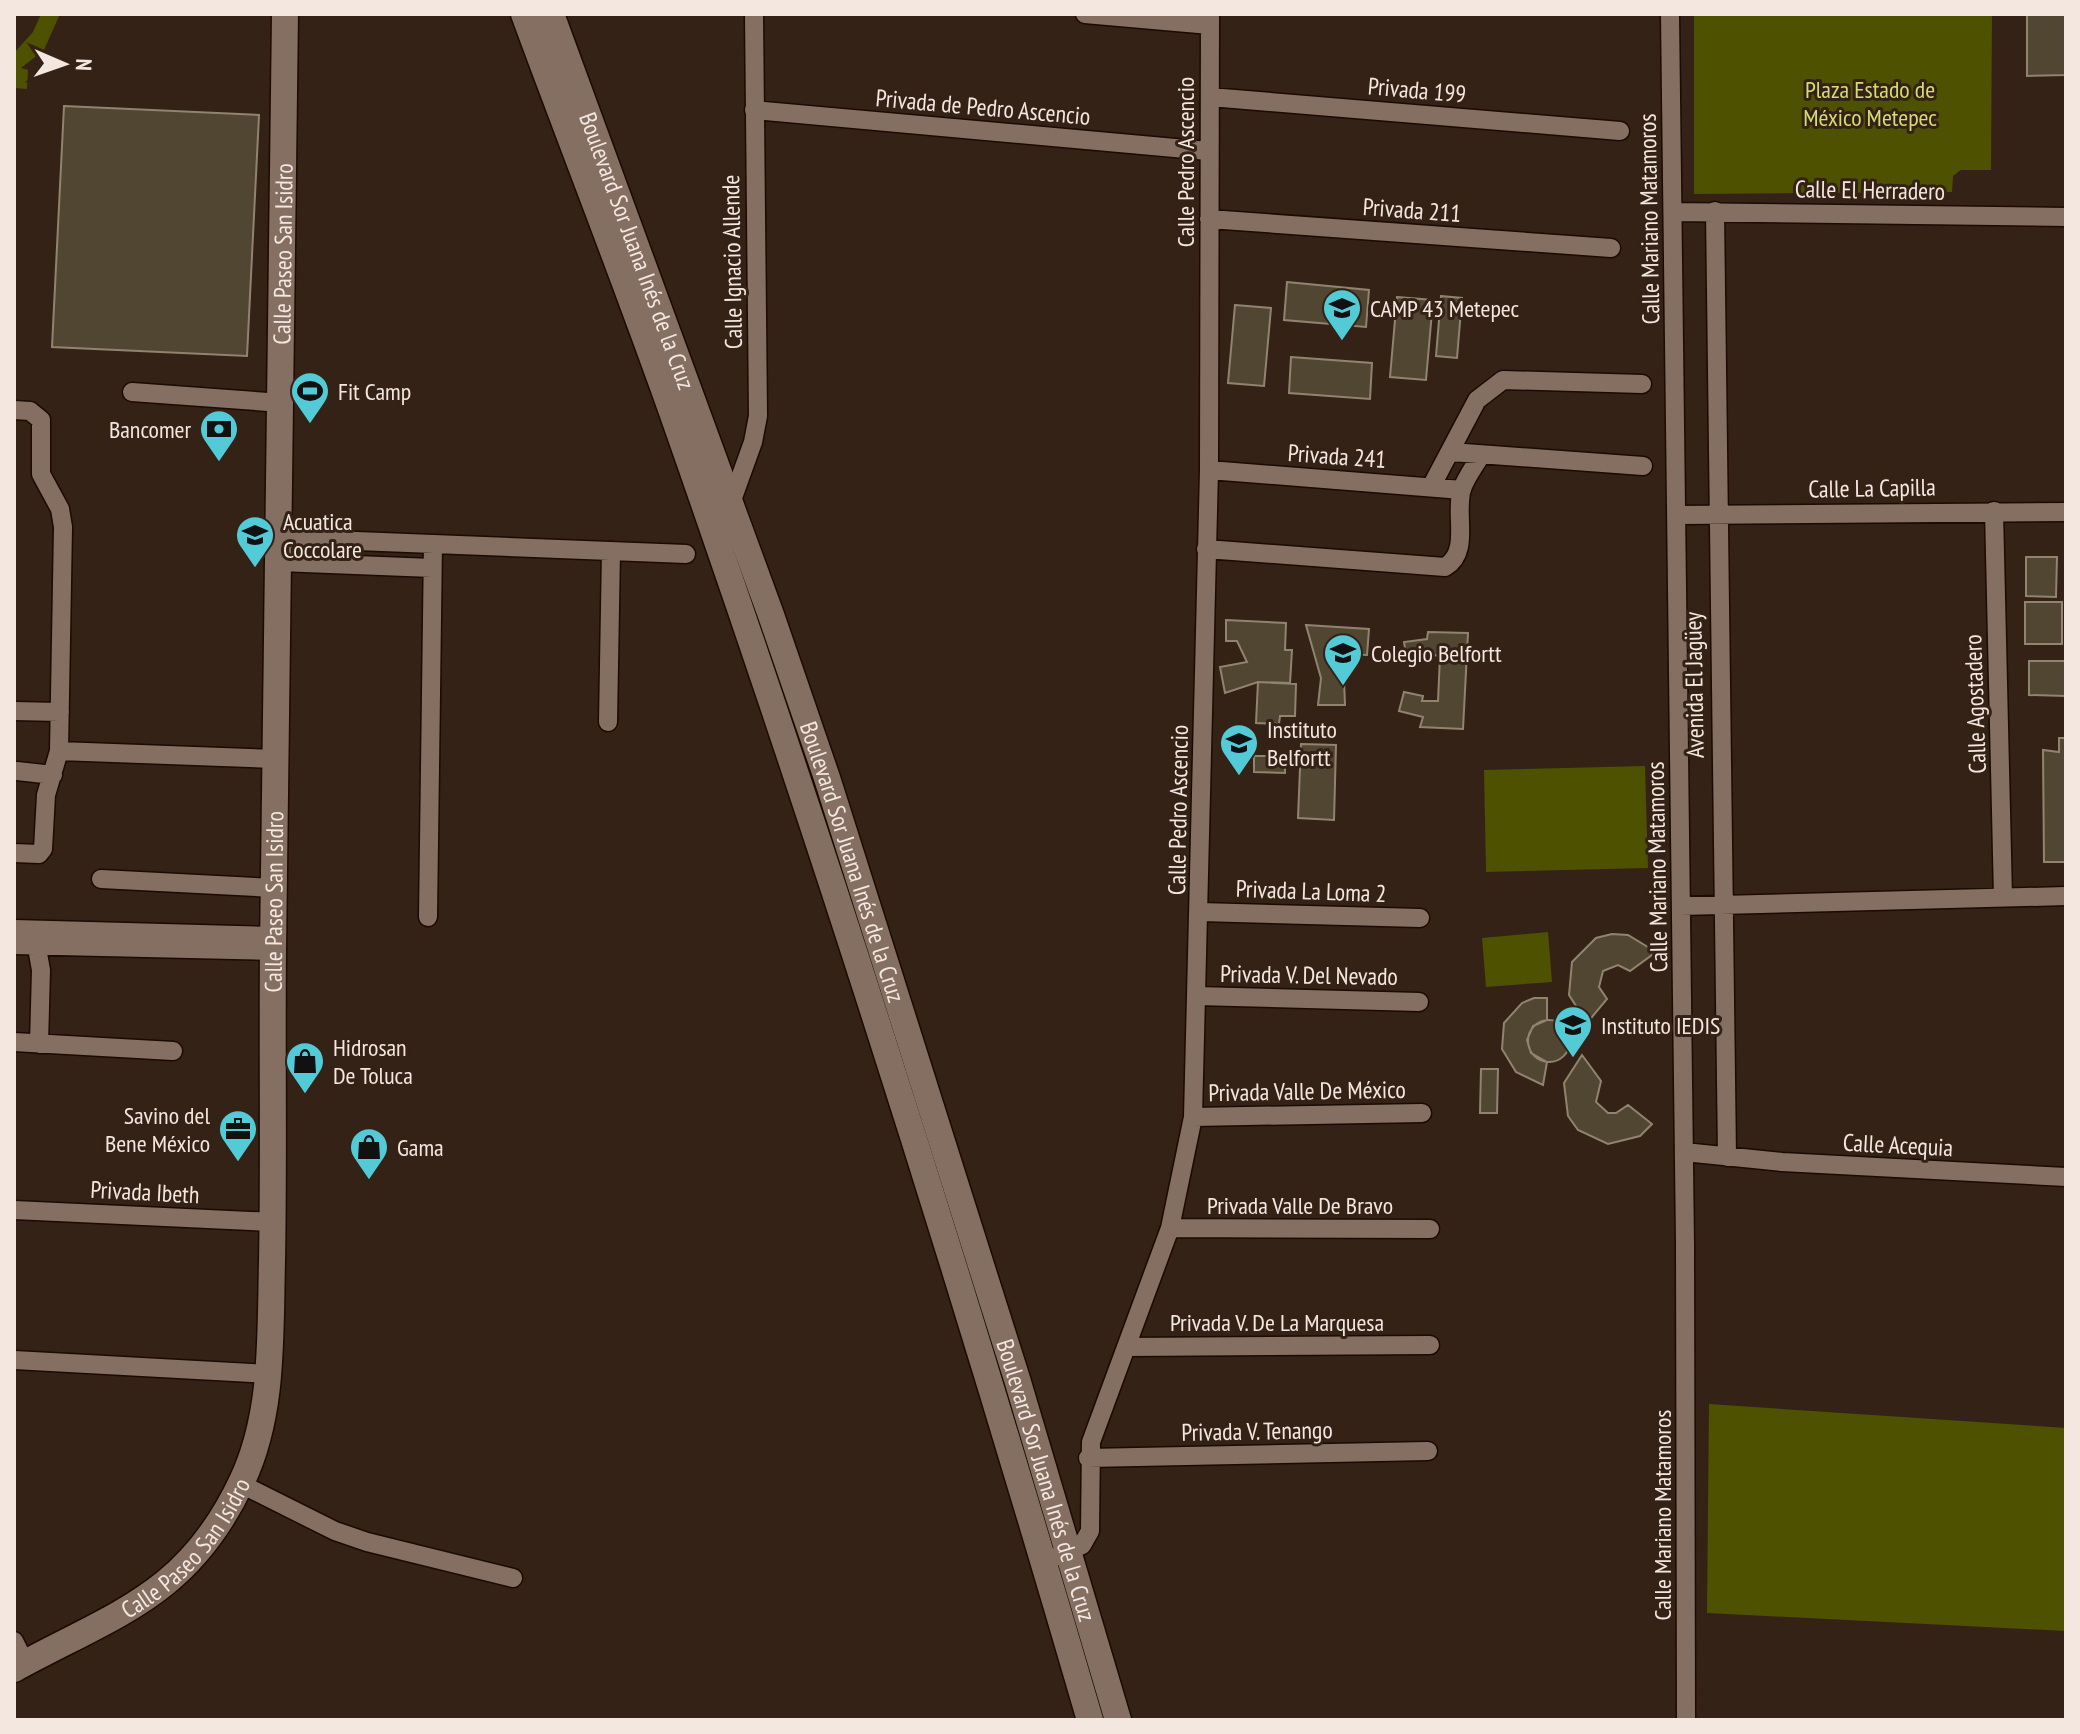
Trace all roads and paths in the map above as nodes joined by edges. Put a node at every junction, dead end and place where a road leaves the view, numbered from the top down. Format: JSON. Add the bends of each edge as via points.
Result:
{"nodes":[{"id":1,"x":285,"y":14,"type":"edge"},
{"id":2,"x":524,"y":14,"type":"edge"},
{"id":3,"x":551,"y":14,"type":"edge"},
{"id":4,"x":754,"y":14,"type":"edge"},
{"id":5,"x":1085,"y":14,"type":"edge"},
{"id":6,"x":1670,"y":14,"type":"edge"},
{"id":7,"x":1210,"y":20,"type":"edge"},
{"id":8,"x":1210,"y":97,"type":"junction"},
{"id":9,"x":754,"y":110,"type":"junction"},
{"id":10,"x":1620,"y":131,"type":"dead end"},
{"id":11,"x":1208,"y":151,"type":"junction"},
{"id":12,"x":1715,"y":211,"type":"junction"},
{"id":13,"x":1673,"y":212,"type":"junction"},
{"id":14,"x":2066,"y":217,"type":"edge"},
{"id":15,"x":1209,"y":219,"type":"junction"},
{"id":16,"x":1611,"y":248,"type":"dead end"},
{"id":17,"x":1642,"y":384,"type":"dead end"},
{"id":18,"x":132,"y":392,"type":"dead end"},
{"id":19,"x":282,"y":403,"type":"junction"},
{"id":20,"x":14,"y":410,"type":"edge"},
{"id":21,"x":1451,"y":452,"type":"junction"},
{"id":22,"x":1481,"y":455,"type":"junction"},
{"id":23,"x":1643,"y":466,"type":"dead end"},
{"id":24,"x":1209,"y":470,"type":"junction"},
{"id":25,"x":1431,"y":487,"type":"junction"},
{"id":26,"x":1462,"y":490,"type":"junction"},
{"id":27,"x":730,"y":506,"type":"junction"},
{"id":28,"x":1994,"y":511,"type":"junction"},
{"id":29,"x":2066,"y":512,"type":"edge"},
{"id":30,"x":1716,"y":514,"type":"junction"},
{"id":31,"x":1678,"y":515,"type":"junction"},
{"id":32,"x":433,"y":544,"type":"junction"},
{"id":33,"x":1206,"y":549,"type":"junction"},
{"id":34,"x":279,"y":550,"type":"junction"},
{"id":35,"x":611,"y":551,"type":"junction"},
{"id":36,"x":686,"y":554,"type":"dead end"},
{"id":37,"x":432,"y":568,"type":"junction"},
{"id":38,"x":14,"y":711,"type":"edge"},
{"id":39,"x":60,"y":712,"type":"junction"},
{"id":40,"x":608,"y":722,"type":"dead end"},
{"id":41,"x":59,"y":751,"type":"junction"},
{"id":42,"x":276,"y":759,"type":"junction"},
{"id":43,"x":17,"y":771,"type":"dead end"},
{"id":44,"x":53,"y":775,"type":"junction"},
{"id":45,"x":14,"y":853,"type":"edge"},
{"id":46,"x":101,"y":879,"type":"dead end"},
{"id":47,"x":274,"y":888,"type":"junction"},
{"id":48,"x":2066,"y":896,"type":"edge"},
{"id":49,"x":2003,"y":897,"type":"junction"},
{"id":50,"x":1722,"y":904,"type":"junction"},
{"id":51,"x":1681,"y":906,"type":"junction"},
{"id":52,"x":1200,"y":912,"type":"junction"},
{"id":53,"x":428,"y":917,"type":"dead end"},
{"id":54,"x":1420,"y":918,"type":"dead end"},
{"id":55,"x":14,"y":929,"type":"edge"},
{"id":56,"x":35,"y":938,"type":"junction"},
{"id":57,"x":273,"y":944,"type":"junction"},
{"id":58,"x":14,"y":945,"type":"edge"},
{"id":59,"x":1197,"y":996,"type":"junction"},
{"id":60,"x":1419,"y":1002,"type":"dead end"},
{"id":61,"x":14,"y":1042,"type":"edge"},
{"id":62,"x":39,"y":1044,"type":"junction"},
{"id":63,"x":173,"y":1051,"type":"dead end"},
{"id":64,"x":1422,"y":1113,"type":"dead end"},
{"id":65,"x":1193,"y":1117,"type":"junction"},
{"id":66,"x":1684,"y":1152,"type":"junction"},
{"id":67,"x":1727,"y":1157,"type":"junction"},
{"id":68,"x":2066,"y":1177,"type":"edge"},
{"id":69,"x":14,"y":1210,"type":"edge"},
{"id":70,"x":273,"y":1222,"type":"junction"},
{"id":71,"x":1170,"y":1228,"type":"junction"},
{"id":72,"x":1430,"y":1229,"type":"dead end"},
{"id":73,"x":1430,"y":1345,"type":"dead end"},
{"id":74,"x":1126,"y":1347,"type":"junction"},
{"id":75,"x":14,"y":1360,"type":"edge"},
{"id":76,"x":269,"y":1374,"type":"junction"},
{"id":77,"x":1428,"y":1451,"type":"dead end"},
{"id":78,"x":1088,"y":1458,"type":"junction"},
{"id":79,"x":241,"y":1484,"type":"junction"},
{"id":80,"x":1070,"y":1551,"type":"junction"},
{"id":81,"x":1044,"y":1562,"type":"junction"},
{"id":82,"x":513,"y":1578,"type":"dead end"},
{"id":83,"x":18,"y":1658,"type":"edge"},
{"id":84,"x":1090,"y":1720,"type":"edge"},
{"id":85,"x":1118,"y":1720,"type":"edge"},
{"id":86,"x":1686,"y":1720,"type":"edge"}],
"edges":[{"from":1,"to":19,"type":"main road","name":"Calle Paseo San Isidro"},
{"from":2,"to":81,"type":"main road","name":"Boulevard Sor Juana Inés de la Cruz","via":[[742,614]]},
{"from":3,"to":27,"type":"main road","name":"Boulevard Sor Juana Inés de la Cruz"},
{"from":4,"to":9,"type":"street","name":"Calle Ignacio Allende"},
{"from":5,"to":7,"type":"street"},
{"from":6,"to":13,"type":"street","name":"Calle Mariano Matamoros"},
{"from":7,"to":8,"type":"street","name":"Calle Pedro Ascencio"},
{"from":8,"to":10,"type":"street","name":"Privada 199"},
{"from":8,"to":11,"type":"street","name":"Calle Pedro Ascencio"},
{"from":9,"to":11,"type":"street","name":"Privada de Pedro Ascencio"},
{"from":9,"to":27,"type":"street","name":"Calle Ignacio Allende","via":[[758,416]]},
{"from":11,"to":15,"type":"street","name":"Calle Pedro Ascencio"},
{"from":12,"to":13,"type":"street","name":"Calle El Herradero"},
{"from":12,"to":14,"type":"street","name":"Calle El Herradero"},
{"from":12,"to":30,"type":"street","name":"Avenida El Jagüey"},
{"from":13,"to":31,"type":"street","name":"Calle Mariano Matamoros"},
{"from":15,"to":16,"type":"street","name":"Privada 211"},
{"from":15,"to":24,"type":"street","name":"Calle Pedro Ascencio"},
{"from":17,"to":21,"type":"street","via":[[1503,380],[1477,400]]},
{"from":18,"to":19,"type":"street"},
{"from":19,"to":34,"type":"main road","name":"Calle Paseo San Isidro"},
{"from":20,"to":39,"type":"street","via":[[30,411],[41,420],[41,474],[62,518]]},
{"from":21,"to":22,"type":"street"},
{"from":21,"to":25,"type":"street"},
{"from":22,"to":23,"type":"street"},
{"from":22,"to":26,"type":"street"},
{"from":24,"to":25,"type":"street","name":"Privada 241"},
{"from":24,"to":33,"type":"street","name":"Calle Pedro Ascencio"},
{"from":25,"to":26,"type":"street","name":"Privada 241"},
{"from":26,"to":33,"type":"street","via":[[1458,551],[1445,567]]},
{"from":27,"to":80,"type":"main road","name":"Boulevard Sor Juana Inés de la Cruz","via":[[831,793]]},
{"from":28,"to":29,"type":"street","name":"Calle La Capilla"},
{"from":28,"to":30,"type":"street","name":"Calle La Capilla"},
{"from":28,"to":49,"type":"street","name":"Calle Agostadero"},
{"from":30,"to":31,"type":"street","name":"Calle La Capilla"},
{"from":30,"to":50,"type":"street","name":"Avenida El Jagüey"},
{"from":31,"to":51,"type":"street","name":"Calle Mariano Matamoros"},
{"from":32,"to":34,"type":"street"},
{"from":32,"to":35,"type":"street"},
{"from":32,"to":37,"type":"street"},
{"from":33,"to":52,"type":"street","name":"Calle Pedro Ascencio"},
{"from":34,"to":37,"type":"street"},
{"from":34,"to":42,"type":"main road","name":"Calle Paseo San Isidro"},
{"from":35,"to":36,"type":"street"},
{"from":35,"to":40,"type":"street"},
{"from":37,"to":53,"type":"street"},
{"from":38,"to":39,"type":"street"},
{"from":39,"to":41,"type":"street"},
{"from":41,"to":42,"type":"street"},
{"from":41,"to":44,"type":"street"},
{"from":42,"to":47,"type":"main road","name":"Calle Paseo San Isidro"},
{"from":43,"to":44,"type":"street"},
{"from":44,"to":45,"type":"street","via":[[46,795],[43,849],[39,854]]},
{"from":46,"to":47,"type":"street"},
{"from":47,"to":57,"type":"main road","name":"Calle Paseo San Isidro"},
{"from":48,"to":49,"type":"street"},
{"from":49,"to":50,"type":"street"},
{"from":50,"to":51,"type":"street"},
{"from":50,"to":67,"type":"street","name":"Avenida El Jagüey"},
{"from":51,"to":66,"type":"street","name":"Calle Mariano Matamoros"},
{"from":52,"to":54,"type":"street","name":"Privada La Loma 2"},
{"from":52,"to":59,"type":"street","name":"Calle Pedro Ascencio"},
{"from":55,"to":56,"type":"street"},
{"from":56,"to":57,"type":"street"},
{"from":56,"to":58,"type":"street"},
{"from":56,"to":62,"type":"street","via":[[41,970]]},
{"from":57,"to":70,"type":"main road","name":"Calle Paseo San Isidro"},
{"from":59,"to":60,"type":"street","name":"Privada V. Del Nevado"},
{"from":59,"to":65,"type":"street","name":"Calle Pedro Ascencio"},
{"from":61,"to":62,"type":"street"},
{"from":62,"to":63,"type":"street"},
{"from":64,"to":65,"type":"street","name":"Privada Valle De México"},
{"from":65,"to":71,"type":"street","name":"Calle Pedro Ascencio"},
{"from":66,"to":67,"type":"street","name":"Calle Acequia"},
{"from":66,"to":86,"type":"street","name":"Calle Mariano Matamoros"},
{"from":67,"to":68,"type":"street","name":"Calle Acequia"},
{"from":69,"to":70,"type":"street","name":"Privada Ibeth"},
{"from":70,"to":76,"type":"main road","name":"Calle Paseo San Isidro"},
{"from":71,"to":72,"type":"street","name":"Privada Valle De Bravo"},
{"from":71,"to":74,"type":"street","name":"Calle Pedro Ascencio"},
{"from":73,"to":74,"type":"street","name":"Privada V. De La Marquesa"},
{"from":74,"to":78,"type":"street","name":"Calle Pedro Ascencio"},
{"from":75,"to":76,"type":"street"},
{"from":76,"to":79,"type":"main road","name":"Calle Paseo San Isidro","via":[[262,1419]]},
{"from":77,"to":78,"type":"street","name":"Privada V. Tenango"},
{"from":78,"to":80,"type":"street","name":"Calle Pedro Ascencio","via":[[1090,1531],[1082,1545]]},
{"from":79,"to":82,"type":"street","via":[[335,1531]]},
{"from":79,"to":83,"type":"main road","name":"Calle Paseo San Isidro","via":[[203,1546],[147,1599]]},
{"from":80,"to":81,"type":"street"},
{"from":80,"to":85,"type":"main road","name":"Boulevard Sor Juana Inés de la Cruz"},
{"from":81,"to":84,"type":"main road","name":"Boulevard Sor Juana Inés de la Cruz"}]}
